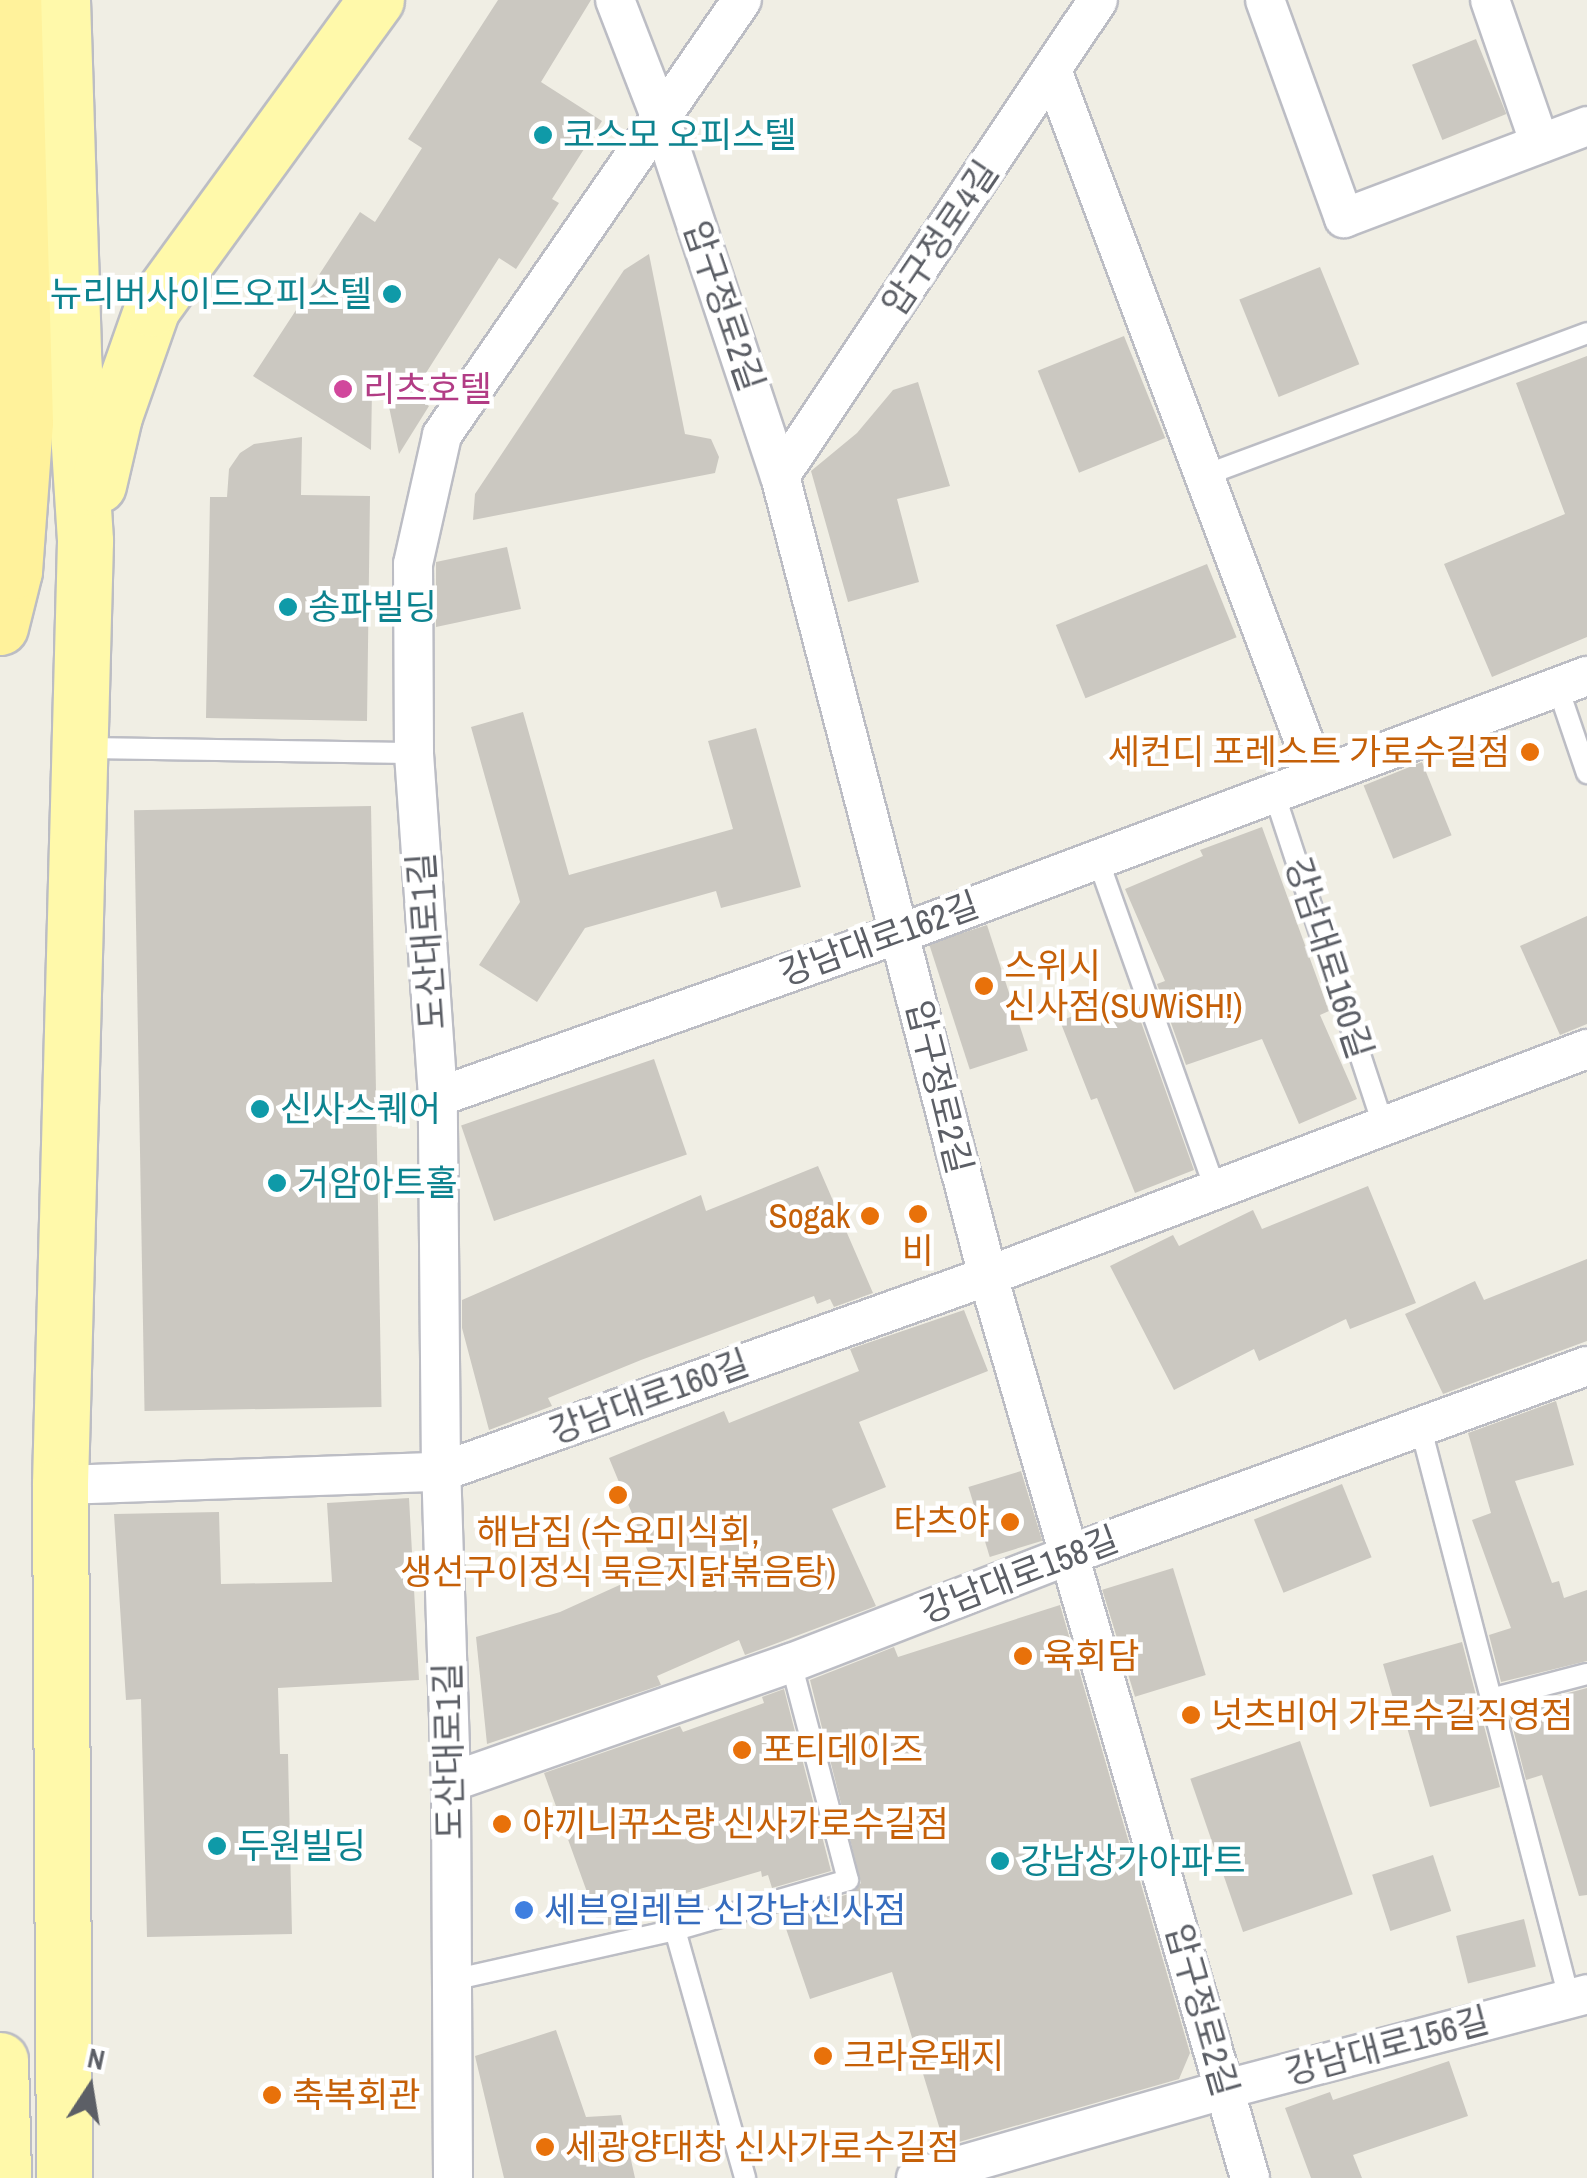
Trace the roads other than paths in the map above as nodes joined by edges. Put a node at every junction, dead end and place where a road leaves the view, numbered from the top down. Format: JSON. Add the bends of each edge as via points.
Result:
{"nodes":[{"id":1,"x":13,"y":0,"type":"edge"},
{"id":2,"x":62,"y":0,"type":"edge"},
{"id":3,"x":376,"y":0,"type":"edge"},
{"id":4,"x":616,"y":0,"type":"edge"},
{"id":5,"x":742,"y":0,"type":"edge"},
{"id":6,"x":1098,"y":0,"type":"edge"},
{"id":7,"x":1264,"y":0,"type":"edge"},
{"id":8,"x":1490,"y":0,"type":"edge"},
{"id":9,"x":1052,"y":70,"type":"junction"},
{"id":10,"x":660,"y":116,"type":"junction"},
{"id":11,"x":1587,"y":126,"type":"edge"},
{"id":12,"x":1540,"y":144,"type":"junction"},
{"id":13,"x":1587,"y":333,"type":"edge"},
{"id":14,"x":780,"y":476,"type":"junction"},
{"id":15,"x":1204,"y":476,"type":"junction"},
{"id":16,"x":86,"y":541,"type":"junction"},
{"id":17,"x":0,"y":627,"type":"edge"},
{"id":18,"x":1572,"y":682,"type":"edge"},
{"id":19,"x":83,"y":748,"type":"junction"},
{"id":20,"x":414,"y":753,"type":"junction"},
{"id":21,"x":1587,"y":773,"type":"edge"},
{"id":22,"x":1317,"y":776,"type":"junction"},
{"id":23,"x":1274,"y":792,"type":"junction"},
{"id":24,"x":1097,"y":857,"type":"junction"},
{"id":25,"x":900,"y":934,"type":"junction"},
{"id":26,"x":1587,"y":1049,"type":"edge"},
{"id":27,"x":438,"y":1097,"type":"junction"},
{"id":28,"x":1383,"y":1124,"type":"junction"},
{"id":29,"x":1215,"y":1188,"type":"junction"},
{"id":30,"x":988,"y":1276,"type":"junction"},
{"id":31,"x":1587,"y":1366,"type":"edge"},
{"id":32,"x":1420,"y":1426,"type":"junction"},
{"id":33,"x":440,"y":1472,"type":"junction"},
{"id":34,"x":60,"y":1485,"type":"junction"},
{"id":35,"x":1068,"y":1555,"type":"junction"},
{"id":36,"x":791,"y":1664,"type":"junction"},
{"id":37,"x":1587,"y":1674,"type":"edge"},
{"id":38,"x":1492,"y":1700,"type":"junction"},
{"id":39,"x":451,"y":1782,"type":"junction"},
{"id":40,"x":676,"y":1930,"type":"junction"},
{"id":41,"x":452,"y":1980,"type":"junction"},
{"id":42,"x":1578,"y":1996,"type":"edge"},
{"id":43,"x":0,"y":2060,"type":"edge"},
{"id":44,"x":1226,"y":2089,"type":"junction"},
{"id":45,"x":3,"y":2178,"type":"edge"},
{"id":46,"x":64,"y":2178,"type":"edge"},
{"id":47,"x":453,"y":2178,"type":"edge"},
{"id":48,"x":745,"y":2178,"type":"edge"},
{"id":49,"x":916,"y":2178,"type":"edge"},
{"id":50,"x":1250,"y":2178,"type":"edge"}],
"edges":[{"from":1,"to":17,"type":"highway","via":[[25,422],[14,571]]},
{"from":2,"to":16,"type":"main road"},
{"from":3,"to":16,"type":"main road","via":[[152,308],[114,416]]},
{"from":4,"to":10,"type":"street","name":"압구정로2길"},
{"from":5,"to":10,"type":"street","name":"도산대로1길"},
{"from":6,"to":9,"type":"street","name":"압구정로4길"},
{"from":7,"to":12,"type":"street","via":[[1344,218]]},
{"from":8,"to":12,"type":"street"},
{"from":9,"to":14,"type":"street","name":"압구정로4길"},
{"from":9,"to":15,"type":"street"},
{"from":10,"to":14,"type":"street","name":"압구정로2길"},
{"from":10,"to":20,"type":"street","name":"도산대로1길","via":[[442,435],[413,564]]},
{"from":11,"to":12,"type":"street"},
{"from":13,"to":15,"type":"lane"},
{"from":14,"to":25,"type":"street","name":"압구정로2길"},
{"from":15,"to":22,"type":"street"},
{"from":16,"to":19,"type":"main road"},
{"from":18,"to":21,"type":"lane"},
{"from":18,"to":22,"type":"street","name":"강남대로162길"},
{"from":19,"to":20,"type":"lane"},
{"from":19,"to":34,"type":"main road"},
{"from":20,"to":27,"type":"street","name":"도산대로1길"},
{"from":22,"to":23,"type":"street","name":"강남대로162길"},
{"from":23,"to":24,"type":"street","name":"강남대로162길"},
{"from":23,"to":28,"type":"lane","name":"강남대로160길"},
{"from":24,"to":25,"type":"street","name":"강남대로162길"},
{"from":24,"to":29,"type":"lane"},
{"from":25,"to":27,"type":"street","name":"강남대로162길"},
{"from":25,"to":30,"type":"street","name":"압구정로2길"},
{"from":26,"to":28,"type":"street","name":"강남대로160길"},
{"from":27,"to":33,"type":"street","name":"도산대로1길"},
{"from":28,"to":29,"type":"street","name":"강남대로160길"},
{"from":29,"to":30,"type":"street","name":"강남대로160길"},
{"from":30,"to":33,"type":"street","name":"강남대로160길"},
{"from":30,"to":35,"type":"street","name":"압구정로2길"},
{"from":31,"to":32,"type":"street","name":"강남대로158길"},
{"from":32,"to":35,"type":"street","name":"강남대로158길"},
{"from":32,"to":38,"type":"lane","name":"강남대로156길"},
{"from":33,"to":34,"type":"street","name":"강남대로160길"},
{"from":33,"to":39,"type":"street","name":"도산대로1길"},
{"from":34,"to":46,"type":"main road"},
{"from":35,"to":36,"type":"street","name":"강남대로158길"},
{"from":35,"to":44,"type":"street","name":"압구정로2길"},
{"from":36,"to":39,"type":"street","name":"강남대로158길"},
{"from":36,"to":40,"type":"lane","via":[[848,1880]]},
{"from":37,"to":38,"type":"lane"},
{"from":38,"to":42,"type":"lane","name":"강남대로156길"},
{"from":39,"to":41,"type":"street","name":"도산대로1길"},
{"from":40,"to":41,"type":"lane"},
{"from":40,"to":48,"type":"lane"},
{"from":41,"to":47,"type":"street","name":"도산대로1길"},
{"from":42,"to":44,"type":"street","name":"강남대로156길"},
{"from":43,"to":45,"type":"main road"},
{"from":44,"to":49,"type":"street","name":"강남대로156길"},
{"from":44,"to":50,"type":"street","name":"압구정로2길"}]}
